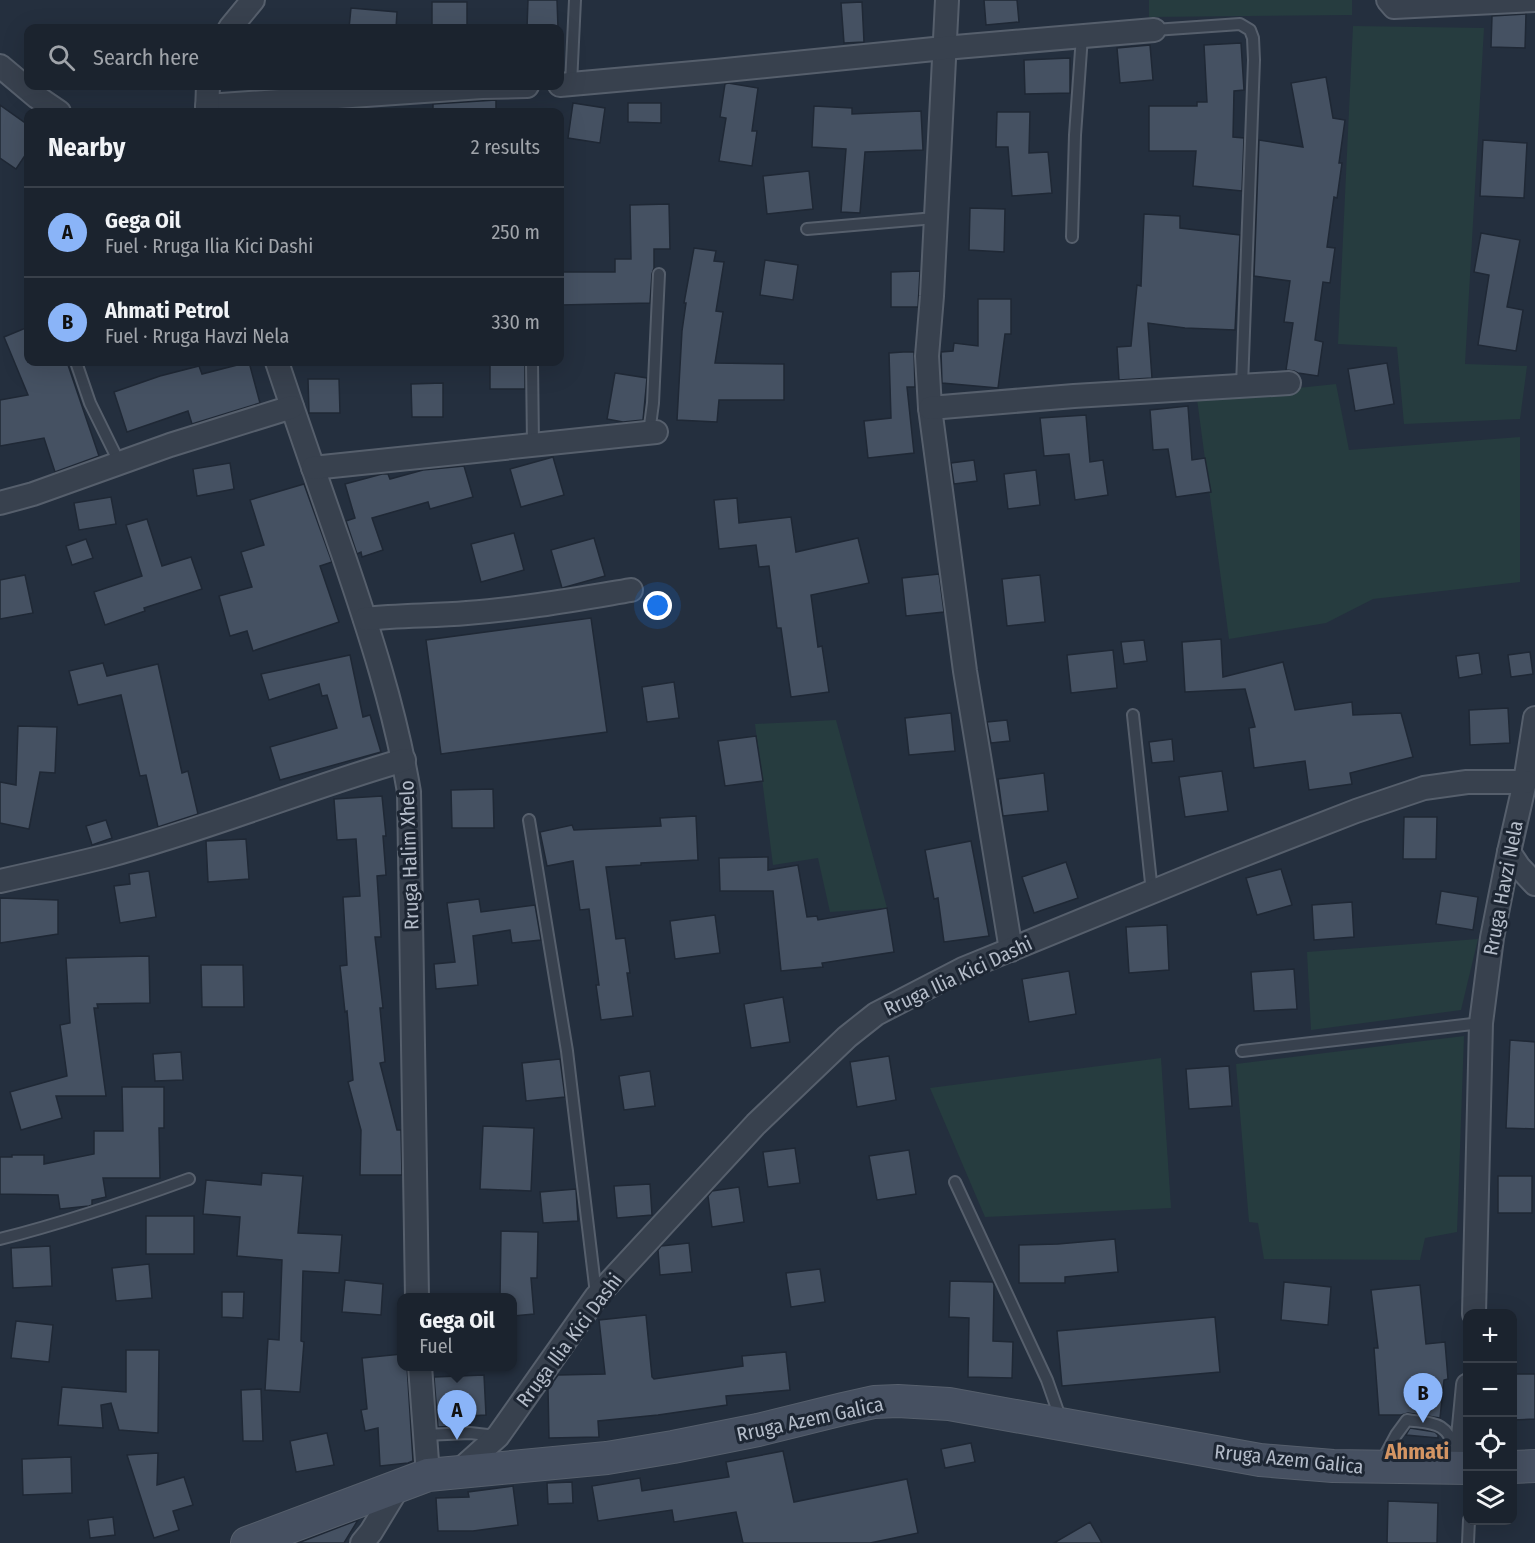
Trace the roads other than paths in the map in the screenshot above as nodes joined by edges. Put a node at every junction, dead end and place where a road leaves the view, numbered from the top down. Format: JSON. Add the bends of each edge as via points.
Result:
{"nodes":[{"id":1,"x":253,"y":0,"type":"edge"},
{"id":2,"x":575,"y":0,"type":"edge"},
{"id":3,"x":947,"y":0,"type":"edge"},
{"id":4,"x":1388,"y":0,"type":"edge"},
{"id":5,"x":1535,"y":0,"type":"edge"},
{"id":6,"x":233,"y":24,"type":"edge"},
{"id":7,"x":1154,"y":30,"type":"joint"},
{"id":8,"x":1082,"y":36,"type":"junction"},
{"id":9,"x":944,"y":48,"type":"junction"},
{"id":10,"x":0,"y":66,"type":"edge"},
{"id":11,"x":565,"y":84,"type":"edge"},
{"id":12,"x":24,"y":86,"type":"edge"},
{"id":13,"x":29,"y":90,"type":"edge"},
{"id":14,"x":423,"y":90,"type":"edge"},
{"id":15,"x":207,"y":101,"type":"edge"},
{"id":16,"x":53,"y":108,"type":"edge"},
{"id":17,"x":935,"y":218,"type":"junction"},
{"id":18,"x":807,"y":230,"type":"dead end"},
{"id":19,"x":1072,"y":237,"type":"dead end"},
{"id":20,"x":659,"y":274,"type":"dead end"},
{"id":21,"x":77,"y":366,"type":"edge"},
{"id":22,"x":278,"y":366,"type":"edge"},
{"id":23,"x":532,"y":366,"type":"edge"},
{"id":24,"x":1289,"y":383,"type":"dead end"},
{"id":25,"x":1242,"y":386,"type":"junction"},
{"id":26,"x":292,"y":407,"type":"junction"},
{"id":27,"x":930,"y":408,"type":"junction"},
{"id":28,"x":653,"y":432,"type":"joint"},
{"id":29,"x":533,"y":445,"type":"junction"},
{"id":30,"x":120,"y":464,"type":"junction"},
{"id":31,"x":313,"y":468,"type":"junction"},
{"id":32,"x":0,"y":503,"type":"edge"},
{"id":33,"x":631,"y":590,"type":"dead end"},
{"id":34,"x":365,"y":620,"type":"junction"},
{"id":35,"x":1133,"y":715,"type":"dead end"},
{"id":36,"x":1535,"y":718,"type":"edge"},
{"id":37,"x":404,"y":760,"type":"junction"},
{"id":38,"x":1524,"y":782,"type":"junction"},
{"id":39,"x":529,"y":820,"type":"dead end"},
{"id":40,"x":1509,"y":852,"type":"junction"},
{"id":41,"x":0,"y":881,"type":"edge"},
{"id":42,"x":1535,"y":884,"type":"edge"},
{"id":43,"x":1152,"y":892,"type":"junction"},
{"id":44,"x":1011,"y":950,"type":"junction"},
{"id":45,"x":1481,"y":1023,"type":"junction"},
{"id":46,"x":1242,"y":1051,"type":"dead end"},
{"id":47,"x":189,"y":1179,"type":"dead end"},
{"id":48,"x":955,"y":1182,"type":"dead end"},
{"id":49,"x":0,"y":1239,"type":"edge"},
{"id":50,"x":417,"y":1293,"type":"edge"},
{"id":51,"x":596,"y":1297,"type":"junction"},
{"id":52,"x":1474,"y":1309,"type":"edge"},
{"id":53,"x":420,"y":1371,"type":"edge"},
{"id":54,"x":1062,"y":1424,"type":"junction"},
{"id":55,"x":424,"y":1435,"type":"junction"},
{"id":56,"x":498,"y":1436,"type":"junction"},
{"id":57,"x":1463,"y":1466,"type":"edge"},
{"id":58,"x":1535,"y":1466,"type":"edge"},
{"id":59,"x":1379,"y":1467,"type":"junction"},
{"id":60,"x":1517,"y":1467,"type":"edge"},
{"id":61,"x":1463,"y":1468,"type":"edge"},
{"id":62,"x":459,"y":1472,"type":"junction"},
{"id":63,"x":414,"y":1480,"type":"junction"},
{"id":64,"x":1469,"y":1525,"type":"edge"},
{"id":65,"x":247,"y":1543,"type":"edge"},
{"id":66,"x":362,"y":1543,"type":"edge"},
{"id":67,"x":1468,"y":1543,"type":"edge"}],
"edges":[{"from":1,"to":6,"type":"street"},
{"from":2,"to":11,"type":"lane"},
{"from":3,"to":9,"type":"street"},
{"from":4,"to":5,"type":"street","via":[[1394,7]]},
{"from":7,"to":8,"type":"street"},
{"from":7,"to":25,"type":"lane","via":[[1240,24],[1250,30],[1253,38]]},
{"from":8,"to":9,"type":"street"},
{"from":8,"to":19,"type":"lane"},
{"from":9,"to":11,"type":"street"},
{"from":9,"to":17,"type":"street"},
{"from":10,"to":12,"type":"street"},
{"from":13,"to":16,"type":"street"},
{"from":14,"to":15,"type":"street"},
{"from":17,"to":18,"type":"lane"},
{"from":17,"to":27,"type":"street","via":[[927,356]]},
{"from":20,"to":28,"type":"lane"},
{"from":21,"to":30,"type":"lane","via":[[90,403]]},
{"from":22,"to":26,"type":"street","name":"Rruga Halim Xhelo"},
{"from":23,"to":29,"type":"lane"},
{"from":24,"to":25,"type":"street"},
{"from":25,"to":27,"type":"street"},
{"from":26,"to":30,"type":"street"},
{"from":26,"to":31,"type":"street","name":"Rruga Halim Xhelo"},
{"from":27,"to":44,"type":"street","via":[[965,671]]},
{"from":28,"to":29,"type":"street"},
{"from":29,"to":31,"type":"street"},
{"from":30,"to":32,"type":"street"},
{"from":31,"to":34,"type":"street","name":"Rruga Halim Xhelo"},
{"from":33,"to":34,"type":"street","via":[[543,605]]},
{"from":34,"to":37,"type":"street","name":"Rruga Halim Xhelo"},
{"from":35,"to":43,"type":"lane"},
{"from":36,"to":38,"type":"street","name":"Rruga Havzi Nela"},
{"from":37,"to":41,"type":"street","via":[[108,856]]},
{"from":37,"to":50,"type":"street","name":"Rruga Halim Xhelo","via":[[409,792]]},
{"from":38,"to":40,"type":"street","name":"Rruga Havzi Nela"},
{"from":38,"to":43,"type":"street","name":"Rruga Ilia Kici Dashi","via":[[1467,782],[1424,788]]},
{"from":39,"to":51,"type":"lane","via":[[567,1051]]},
{"from":40,"to":42,"type":"street"},
{"from":40,"to":45,"type":"street","name":"Rruga Havzi Nela"},
{"from":43,"to":44,"type":"street","name":"Rruga Ilia Kici Dashi"},
{"from":44,"to":51,"type":"street","name":"Rruga Ilia Kici Dashi","via":[[963,969],[876,1014],[847,1037],[756,1124]]},
{"from":45,"to":46,"type":"lane"},
{"from":45,"to":52,"type":"street","name":"Rruga Havzi Nela"},
{"from":47,"to":49,"type":"lane","via":[[94,1213]]},
{"from":48,"to":54,"type":"lane","via":[[1047,1380]]},
{"from":51,"to":56,"type":"street","name":"Rruga Ilia Kici Dashi"},
{"from":53,"to":55,"type":"street"},
{"from":54,"to":59,"type":"main road","name":"Rruga Azem Galica","via":[[1245,1457]]},
{"from":54,"to":62,"type":"main road","name":"Rruga Azem Galica","via":[[949,1404],[874,1402],[673,1447],[607,1458]]},
{"from":55,"to":56,"type":"lane"},
{"from":55,"to":63,"type":"street"},
{"from":56,"to":62,"type":"street","name":"Rruga Ilia Kici Dashi"},
{"from":57,"to":59,"type":"lane","via":[[1451,1437],[1439,1425],[1407,1420]]},
{"from":58,"to":60,"type":"main road"},
{"from":59,"to":61,"type":"main road","name":"Rruga Azem Galica"},
{"from":62,"to":63,"type":"main road","name":"Rruga Azem Galica"},
{"from":63,"to":65,"type":"main road","name":"Rruga Azem Galica"},
{"from":63,"to":66,"type":"street"},
{"from":64,"to":67,"type":"lane"}]}
